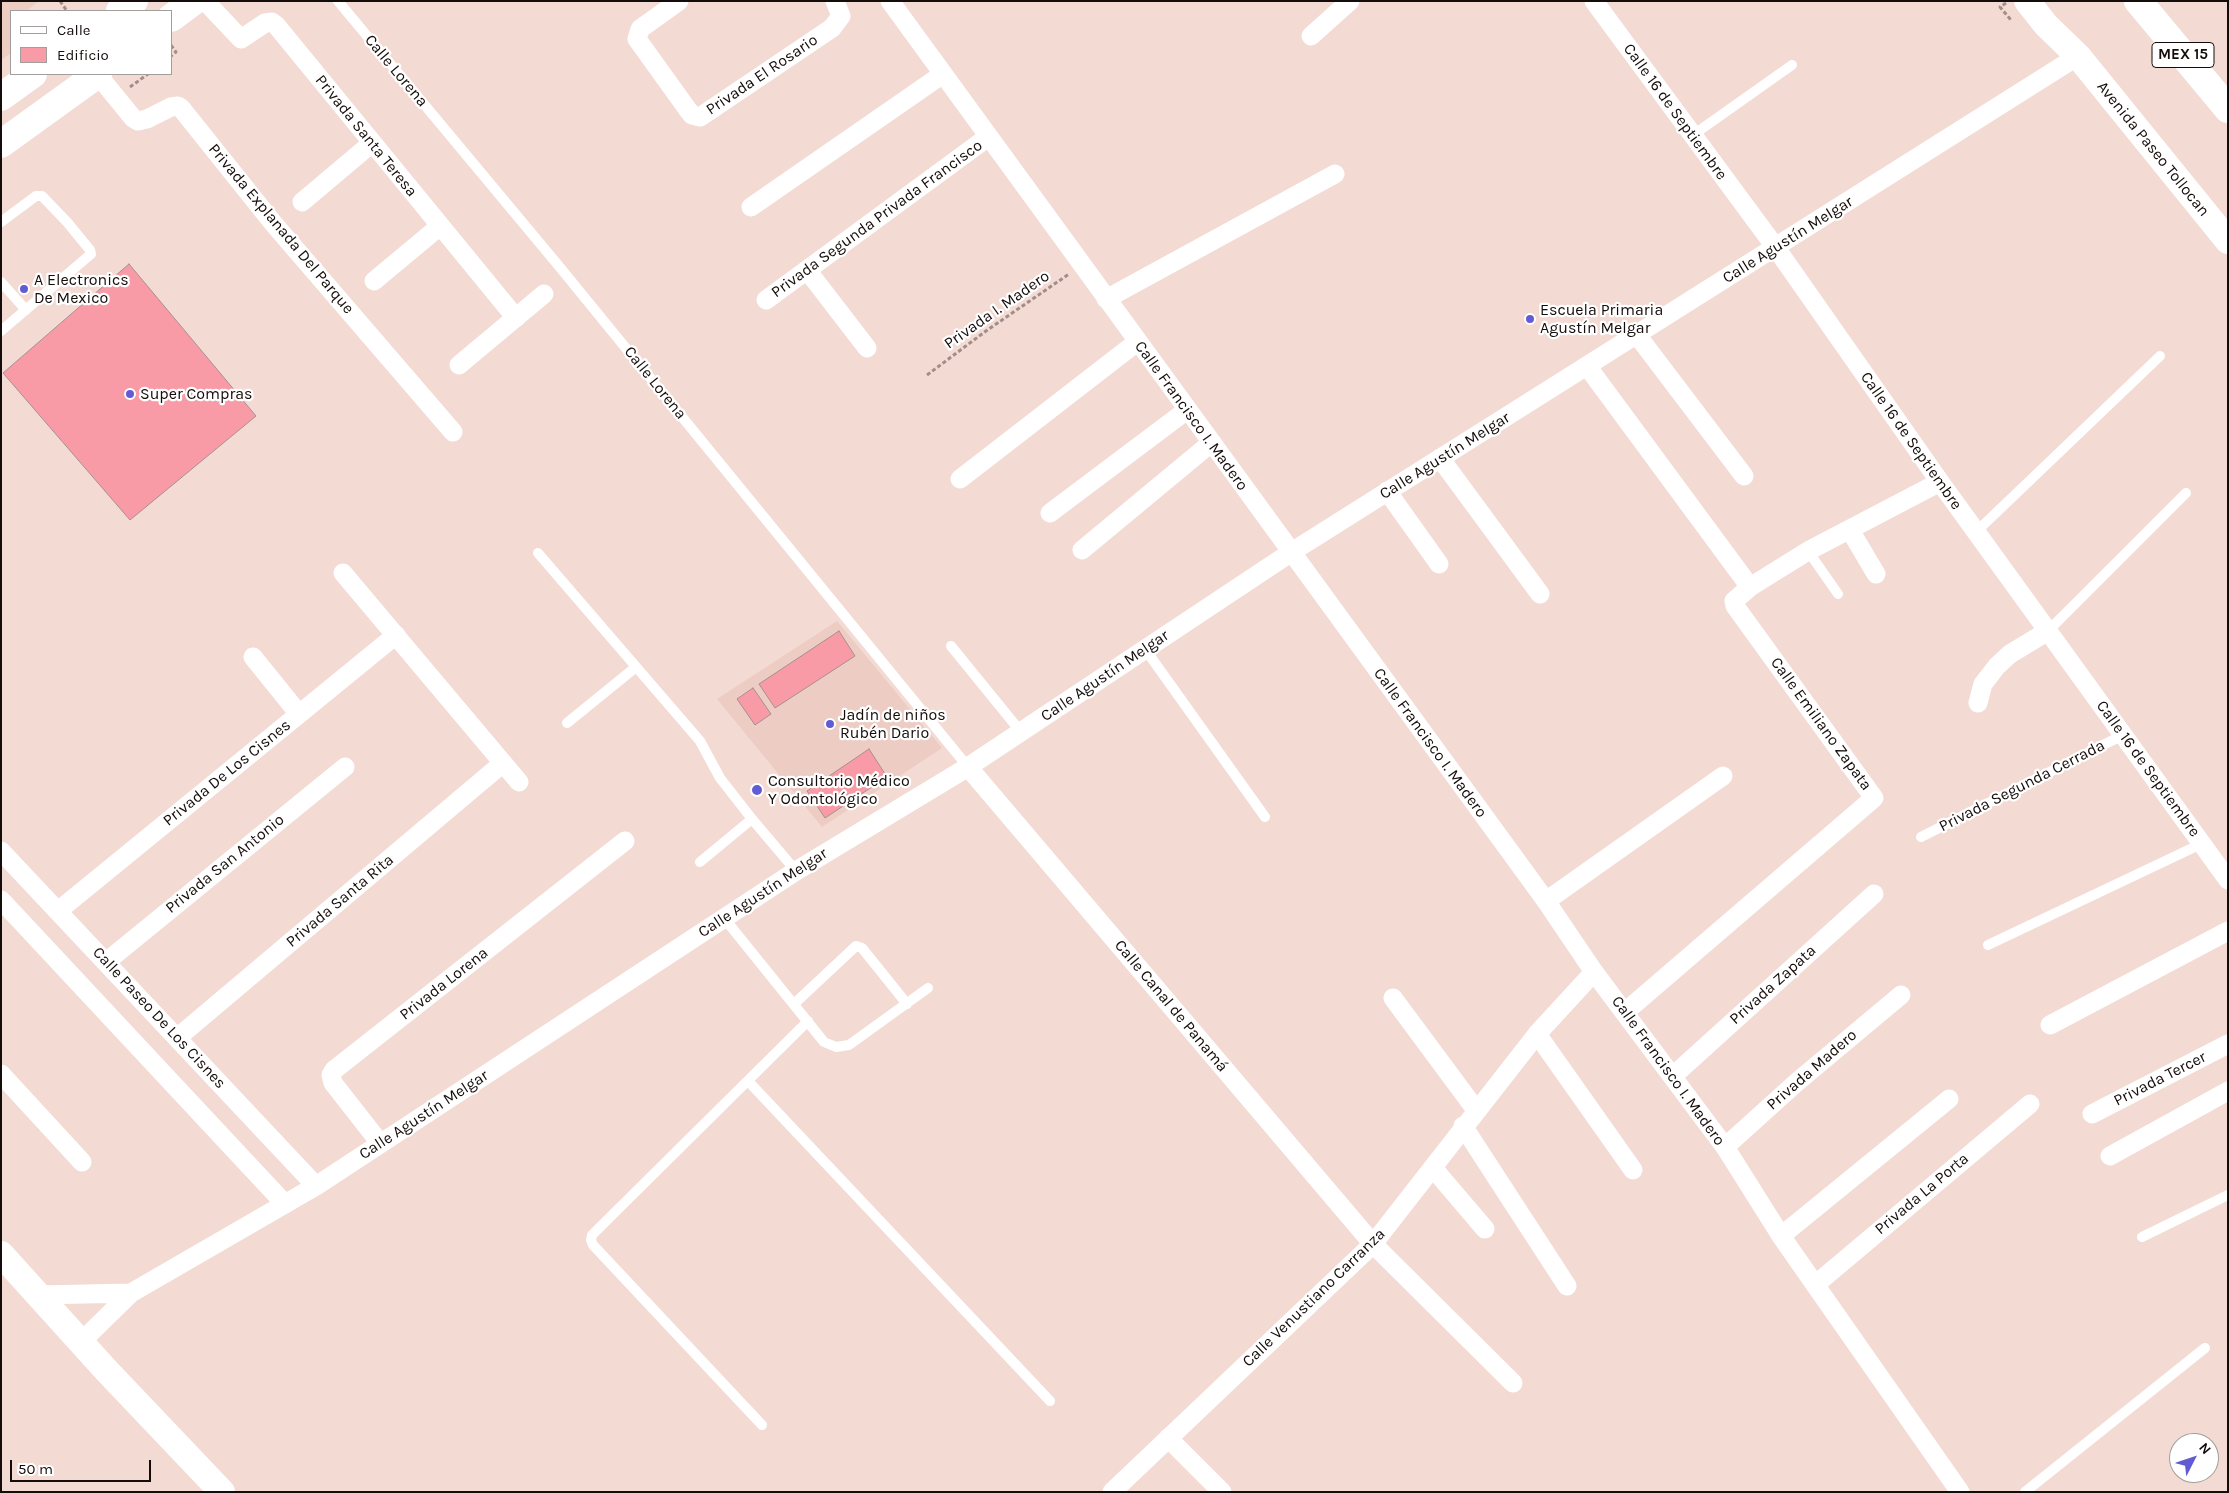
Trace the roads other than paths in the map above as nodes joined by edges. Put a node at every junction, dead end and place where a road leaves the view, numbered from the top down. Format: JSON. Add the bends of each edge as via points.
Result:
{"nodes":[{"id":1,"x":134,"y":1,"type":"edge"},
{"id":2,"x":194,"y":1,"type":"edge"},
{"id":3,"x":206,"y":1,"type":"edge"},
{"id":4,"x":338,"y":1,"type":"edge"},
{"id":5,"x":679,"y":1,"type":"edge"},
{"id":6,"x":890,"y":1,"type":"edge"},
{"id":7,"x":1350,"y":1,"type":"edge"},
{"id":8,"x":1594,"y":1,"type":"edge"},
{"id":9,"x":2027,"y":1,"type":"edge"},
{"id":10,"x":2051,"y":1,"type":"edge"},
{"id":11,"x":2138,"y":1,"type":"edge"},
{"id":12,"x":121,"y":10,"type":"edge"},
{"id":13,"x":838,"y":10,"type":"edge"},
{"id":14,"x":172,"y":17,"type":"edge"},
{"id":15,"x":1311,"y":36,"type":"dead end"},
{"id":16,"x":2078,"y":56,"type":"junction"},
{"id":17,"x":1792,"y":65,"type":"dead end"},
{"id":18,"x":943,"y":74,"type":"junction"},
{"id":19,"x":32,"y":75,"type":"edge"},
{"id":20,"x":97,"y":75,"type":"edge"},
{"id":21,"x":99,"y":75,"type":"edge"},
{"id":22,"x":1,"y":97,"type":"edge"},
{"id":23,"x":2228,"y":109,"type":"edge"},
{"id":24,"x":1693,"y":135,"type":"junction"},
{"id":25,"x":988,"y":137,"type":"junction"},
{"id":26,"x":372,"y":143,"type":"junction"},
{"id":27,"x":1,"y":144,"type":"edge"},
{"id":28,"x":1335,"y":174,"type":"dead end"},
{"id":29,"x":302,"y":202,"type":"dead end"},
{"id":30,"x":751,"y":207,"type":"dead end"},
{"id":31,"x":1,"y":222,"type":"edge"},
{"id":32,"x":440,"y":226,"type":"junction"},
{"id":33,"x":2228,"y":241,"type":"edge"},
{"id":34,"x":1776,"y":248,"type":"junction"},
{"id":35,"x":807,"y":270,"type":"junction"},
{"id":36,"x":374,"y":281,"type":"dead end"},
{"id":37,"x":1,"y":282,"type":"edge"},
{"id":38,"x":544,"y":294,"type":"dead end"},
{"id":39,"x":1106,"y":299,"type":"junction"},
{"id":40,"x":766,"y":300,"type":"dead end"},
{"id":41,"x":26,"y":310,"type":"junction"},
{"id":42,"x":516,"y":318,"type":"junction"},
{"id":43,"x":1,"y":331,"type":"edge"},
{"id":44,"x":1637,"y":335,"type":"junction"},
{"id":45,"x":1137,"y":342,"type":"junction"},
{"id":46,"x":867,"y":348,"type":"dead end"},
{"id":47,"x":2160,"y":356,"type":"dead end"},
{"id":48,"x":459,"y":365,"type":"dead end"},
{"id":49,"x":1587,"y":366,"type":"junction"},
{"id":50,"x":1187,"y":410,"type":"junction"},
{"id":51,"x":453,"y":432,"type":"dead end"},
{"id":52,"x":1211,"y":443,"type":"junction"},
{"id":53,"x":1440,"y":458,"type":"junction"},
{"id":54,"x":1744,"y":476,"type":"dead end"},
{"id":55,"x":960,"y":479,"type":"dead end"},
{"id":56,"x":1940,"y":482,"type":"junction"},
{"id":57,"x":1388,"y":492,"type":"junction"},
{"id":58,"x":2186,"y":493,"type":"dead end"},
{"id":59,"x":1050,"y":513,"type":"dead end"},
{"id":60,"x":1850,"y":530,"type":"junction"},
{"id":61,"x":1976,"y":532,"type":"junction"},
{"id":62,"x":1082,"y":550,"type":"dead end"},
{"id":63,"x":1290,"y":552,"type":"junction"},
{"id":64,"x":1808,"y":552,"type":"junction"},
{"id":65,"x":538,"y":553,"type":"dead end"},
{"id":66,"x":1439,"y":564,"type":"dead end"},
{"id":67,"x":343,"y":573,"type":"dead end"},
{"id":68,"x":1876,"y":574,"type":"dead end"},
{"id":69,"x":1750,"y":587,"type":"junction"},
{"id":70,"x":1540,"y":594,"type":"dead end"},
{"id":71,"x":1838,"y":594,"type":"dead end"},
{"id":72,"x":2048,"y":631,"type":"junction"},
{"id":73,"x":396,"y":635,"type":"junction"},
{"id":74,"x":951,"y":646,"type":"dead end"},
{"id":75,"x":1145,"y":649,"type":"junction"},
{"id":76,"x":253,"y":657,"type":"dead end"},
{"id":77,"x":636,"y":667,"type":"junction"},
{"id":78,"x":1978,"y":703,"type":"dead end"},
{"id":79,"x":299,"y":714,"type":"junction"},
{"id":80,"x":567,"y":723,"type":"dead end"},
{"id":81,"x":1021,"y":732,"type":"junction"},
{"id":82,"x":2123,"y":735,"type":"junction"},
{"id":83,"x":503,"y":763,"type":"junction"},
{"id":84,"x":345,"y":767,"type":"dead end"},
{"id":85,"x":968,"y":767,"type":"junction"},
{"id":86,"x":1724,"y":776,"type":"dead end"},
{"id":87,"x":519,"y":782,"type":"dead end"},
{"id":88,"x":1265,"y":817,"type":"dead end"},
{"id":89,"x":752,"y":819,"type":"junction"},
{"id":90,"x":1921,"y":837,"type":"dead end"},
{"id":91,"x":626,"y":841,"type":"dead end"},
{"id":92,"x":2201,"y":844,"type":"junction"},
{"id":93,"x":1,"y":851,"type":"edge"},
{"id":94,"x":700,"y":862,"type":"dead end"},
{"id":95,"x":796,"y":871,"type":"junction"},
{"id":96,"x":2228,"y":880,"type":"edge"},
{"id":97,"x":1874,"y":894,"type":"dead end"},
{"id":98,"x":1,"y":900,"type":"edge"},
{"id":99,"x":1546,"y":901,"type":"junction"},
{"id":100,"x":58,"y":911,"type":"junction"},
{"id":101,"x":724,"y":918,"type":"junction"},
{"id":102,"x":2228,"y":931,"type":"edge"},
{"id":103,"x":1988,"y":945,"type":"dead end"},
{"id":104,"x":106,"y":962,"type":"junction"},
{"id":105,"x":1594,"y":972,"type":"junction"},
{"id":106,"x":928,"y":988,"type":"dead end"},
{"id":107,"x":1901,"y":996,"type":"dead end"},
{"id":108,"x":1392,"y":998,"type":"dead end"},
{"id":109,"x":794,"y":1004,"type":"junction"},
{"id":110,"x":906,"y":1004,"type":"junction"},
{"id":111,"x":1625,"y":1012,"type":"junction"},
{"id":112,"x":808,"y":1022,"type":"junction"},
{"id":113,"x":2050,"y":1025,"type":"dead end"},
{"id":114,"x":1537,"y":1034,"type":"junction"},
{"id":115,"x":177,"y":1038,"type":"junction"},
{"id":116,"x":2228,"y":1044,"type":"edge"},
{"id":117,"x":1,"y":1074,"type":"edge"},
{"id":118,"x":1673,"y":1076,"type":"junction"},
{"id":119,"x":748,"y":1081,"type":"junction"},
{"id":120,"x":2228,"y":1091,"type":"edge"},
{"id":121,"x":1949,"y":1099,"type":"dead end"},
{"id":122,"x":2030,"y":1104,"type":"dead end"},
{"id":123,"x":1476,"y":1110,"type":"junction"},
{"id":124,"x":2092,"y":1114,"type":"dead end"},
{"id":125,"x":1464,"y":1126,"type":"junction"},
{"id":126,"x":380,"y":1143,"type":"junction"},
{"id":127,"x":1725,"y":1147,"type":"junction"},
{"id":128,"x":2110,"y":1156,"type":"dead end"},
{"id":129,"x":82,"y":1162,"type":"dead end"},
{"id":130,"x":1433,"y":1168,"type":"junction"},
{"id":131,"x":1633,"y":1170,"type":"dead end"},
{"id":132,"x":316,"y":1186,"type":"junction"},
{"id":133,"x":2228,"y":1195,"type":"edge"},
{"id":134,"x":285,"y":1204,"type":"junction"},
{"id":135,"x":1485,"y":1229,"type":"dead end"},
{"id":136,"x":1781,"y":1236,"type":"junction"},
{"id":137,"x":2142,"y":1237,"type":"dead end"},
{"id":138,"x":1373,"y":1244,"type":"junction"},
{"id":139,"x":1,"y":1254,"type":"edge"},
{"id":140,"x":1814,"y":1285,"type":"junction"},
{"id":141,"x":1567,"y":1286,"type":"dead end"},
{"id":142,"x":131,"y":1293,"type":"junction"},
{"id":143,"x":39,"y":1295,"type":"junction"},
{"id":144,"x":81,"y":1342,"type":"junction"},
{"id":145,"x":2204,"y":1348,"type":"dead end"},
{"id":146,"x":1513,"y":1383,"type":"dead end"},
{"id":147,"x":1050,"y":1401,"type":"dead end"},
{"id":148,"x":762,"y":1425,"type":"dead end"},
{"id":149,"x":1168,"y":1438,"type":"junction"},
{"id":150,"x":222,"y":1492,"type":"edge"},
{"id":151,"x":1112,"y":1492,"type":"edge"},
{"id":152,"x":1222,"y":1492,"type":"edge"},
{"id":153,"x":1960,"y":1492,"type":"edge"},
{"id":154,"x":2024,"y":1492,"type":"edge"}],
"edges":[{"from":1,"to":12,"type":"main road"},
{"from":2,"to":14,"type":"main road"},
{"from":3,"to":26,"type":"street","name":"Privada Santa Teresa","via":[[241,38],[246,38],[265,23],[276,25]]},
{"from":4,"to":85,"type":"lane","name":"Calle Lorena"},
{"from":5,"to":13,"type":"street","name":"Privada El Rosario","via":[[644,26],[636,38],[695,116],[703,116],[832,28]]},
{"from":6,"to":18,"type":"street","name":"Calle Francisco I. Madero"},
{"from":7,"to":15,"type":"street"},
{"from":8,"to":24,"type":"street","name":"Calle 16 de Septiembre"},
{"from":9,"to":16,"type":"main road","name":"Avenida Paseo Tollocan"},
{"from":10,"to":16,"type":"main road","name":"Avenida Paseo Tollocan"},
{"from":11,"to":23,"type":"main road","number":"MEX 15"},
{"from":16,"to":33,"type":"main road","name":"Avenida Paseo Tollocan"},
{"from":16,"to":34,"type":"street","name":"Calle Agustín Melgar"},
{"from":17,"to":24,"type":"lane"},
{"from":18,"to":25,"type":"street","name":"Calle Francisco I. Madero"},
{"from":18,"to":30,"type":"street"},
{"from":19,"to":22,"type":"main road"},
{"from":20,"to":27,"type":"main road"},
{"from":21,"to":51,"type":"street","name":"Privada Explanada Del Parque","via":[[138,121],[171,107],[181,108],[273,222]]},
{"from":24,"to":34,"type":"street","name":"Calle 16 de Septiembre"},
{"from":25,"to":35,"type":"street","name":"Privada Segunda Privada Francisco"},
{"from":25,"to":39,"type":"street","name":"Calle Francisco I. Madero"},
{"from":26,"to":29,"type":"street"},
{"from":26,"to":32,"type":"street","name":"Privada Santa Teresa"},
{"from":28,"to":39,"type":"street"},
{"from":31,"to":41,"type":"lane","via":[[36,196],[42,196],[91,252]]},
{"from":32,"to":36,"type":"street"},
{"from":32,"to":42,"type":"street","name":"Privada Santa Teresa"},
{"from":34,"to":44,"type":"street","name":"Calle Agustín Melgar"},
{"from":34,"to":56,"type":"street","name":"Calle 16 de Septiembre"},
{"from":35,"to":40,"type":"street","name":"Privada Segunda Privada Francisco"},
{"from":35,"to":46,"type":"street"},
{"from":37,"to":41,"type":"lane"},
{"from":38,"to":42,"type":"street"},
{"from":39,"to":45,"type":"street","name":"Calle Francisco I. Madero"},
{"from":41,"to":43,"type":"lane"},
{"from":42,"to":48,"type":"street"},
{"from":44,"to":49,"type":"street","name":"Calle Agustín Melgar"},
{"from":44,"to":54,"type":"street"},
{"from":45,"to":50,"type":"street","name":"Calle Francisco I. Madero"},
{"from":45,"to":55,"type":"street"},
{"from":47,"to":61,"type":"lane"},
{"from":49,"to":53,"type":"street","name":"Calle Agustín Melgar"},
{"from":49,"to":69,"type":"street"},
{"from":50,"to":52,"type":"street","name":"Calle Francisco I. Madero"},
{"from":50,"to":59,"type":"street"},
{"from":52,"to":62,"type":"street"},
{"from":52,"to":63,"type":"street","name":"Calle Francisco I. Madero"},
{"from":53,"to":57,"type":"street","name":"Calle Agustín Melgar"},
{"from":53,"to":70,"type":"street"},
{"from":56,"to":60,"type":"street","name":"Calle Emiliano Zapata"},
{"from":56,"to":61,"type":"street","name":"Calle 16 de Septiembre"},
{"from":57,"to":63,"type":"street","name":"Calle Agustín Melgar"},
{"from":57,"to":66,"type":"street"},
{"from":58,"to":72,"type":"lane"},
{"from":60,"to":64,"type":"street","name":"Calle Emiliano Zapata"},
{"from":60,"to":68,"type":"street"},
{"from":61,"to":72,"type":"street","name":"Calle 16 de Septiembre"},
{"from":63,"to":75,"type":"street","name":"Calle Agustín Melgar"},
{"from":63,"to":99,"type":"street","name":"Calle Francisco I. Madero"},
{"from":64,"to":69,"type":"street","name":"Calle Emiliano Zapata"},
{"from":64,"to":71,"type":"lane"},
{"from":65,"to":77,"type":"lane"},
{"from":67,"to":73,"type":"street"},
{"from":69,"to":111,"type":"street","name":"Calle Emiliano Zapata","via":[[1738,596],[1734,604],[1874,798]]},
{"from":72,"to":78,"type":"street","via":[[2010,654],[1997,666],[1983,684]]},
{"from":72,"to":82,"type":"street","name":"Calle 16 de Septiembre"},
{"from":73,"to":79,"type":"street","name":"Privada De Los Cisnes"},
{"from":73,"to":83,"type":"street"},
{"from":74,"to":81,"type":"lane"},
{"from":75,"to":81,"type":"street","name":"Calle Agustín Melgar"},
{"from":75,"to":88,"type":"lane"},
{"from":76,"to":79,"type":"street"},
{"from":77,"to":80,"type":"lane"},
{"from":77,"to":89,"type":"lane","via":[[700,741],[720,778]]},
{"from":79,"to":100,"type":"street","name":"Privada De Los Cisnes"},
{"from":81,"to":85,"type":"street","name":"Calle Agustín Melgar"},
{"from":82,"to":90,"type":"lane","name":"Privada Segunda Cerrada"},
{"from":82,"to":92,"type":"street","name":"Calle 16 de Septiembre"},
{"from":83,"to":87,"type":"street"},
{"from":83,"to":115,"type":"street","name":"Privada Santa Rita"},
{"from":84,"to":104,"type":"street","name":"Privada San Antonio"},
{"from":85,"to":95,"type":"street","name":"Calle Agustín Melgar"},
{"from":85,"to":138,"type":"street","name":"Calle Canal de Panamá"},
{"from":86,"to":99,"type":"street"},
{"from":89,"to":94,"type":"lane"},
{"from":89,"to":95,"type":"lane"},
{"from":91,"to":126,"type":"street","name":"Privada Lorena","via":[[334,1070],[331,1075],[333,1083]]},
{"from":92,"to":96,"type":"street","name":"Calle 16 de Septiembre"},
{"from":92,"to":103,"type":"lane"},
{"from":93,"to":100,"type":"street","name":"Calle Paseo De Los Cisnes"},
{"from":95,"to":101,"type":"street","name":"Calle Agustín Melgar"},
{"from":97,"to":118,"type":"street","name":"Privada Zapata"},
{"from":98,"to":134,"type":"street"},
{"from":99,"to":105,"type":"street","name":"Calle Francisco I. Madero"},
{"from":100,"to":104,"type":"street","name":"Calle Paseo De Los Cisnes"},
{"from":101,"to":109,"type":"lane"},
{"from":101,"to":126,"type":"street","name":"Calle Agustín Melgar"},
{"from":102,"to":113,"type":"street"},
{"from":104,"to":115,"type":"street","name":"Calle Paseo De Los Cisnes"},
{"from":105,"to":111,"type":"street","name":"Calle Francisco I. Madero"},
{"from":105,"to":114,"type":"street","name":"Calle Venustiano Carranza"},
{"from":106,"to":110,"type":"lane"},
{"from":107,"to":127,"type":"street","name":"Privada Madero"},
{"from":108,"to":123,"type":"street"},
{"from":109,"to":110,"type":"lane","via":[[856,946],[862,948]]},
{"from":109,"to":112,"type":"lane"},
{"from":110,"to":112,"type":"lane","via":[[849,1045],[836,1047],[824,1042]]},
{"from":111,"to":118,"type":"street","name":"Calle Francisco I. Madero"},
{"from":112,"to":119,"type":"lane"},
{"from":114,"to":123,"type":"street","name":"Calle Venustiano Carranza"},
{"from":114,"to":131,"type":"street"},
{"from":115,"to":132,"type":"street","name":"Calle Paseo De Los Cisnes"},
{"from":116,"to":124,"type":"street","name":"Privada Tercer"},
{"from":117,"to":129,"type":"street"},
{"from":118,"to":127,"type":"street","name":"Calle Francisco I. Madero"},
{"from":119,"to":147,"type":"lane"},
{"from":119,"to":148,"type":"lane","via":[[592,1235],[591,1240],[592,1245]]},
{"from":120,"to":128,"type":"street"},
{"from":121,"to":136,"type":"street"},
{"from":122,"to":140,"type":"street","name":"Privada La Porta"},
{"from":123,"to":125,"type":"street","name":"Calle Venustiano Carranza"},
{"from":125,"to":130,"type":"street","name":"Calle Venustiano Carranza"},
{"from":125,"to":141,"type":"street"},
{"from":126,"to":132,"type":"street","name":"Calle Agustín Melgar"},
{"from":127,"to":136,"type":"street","name":"Calle Francisco I. Madero"},
{"from":130,"to":135,"type":"street"},
{"from":130,"to":138,"type":"street","name":"Calle Venustiano Carranza"},
{"from":132,"to":134,"type":"street","name":"Calle Agustín Melgar"},
{"from":133,"to":137,"type":"lane"},
{"from":134,"to":142,"type":"street","name":"Calle Agustín Melgar"},
{"from":136,"to":140,"type":"street","name":"Calle Francisco I. Madero"},
{"from":138,"to":146,"type":"street","name":"Calle Canal de Panamá"},
{"from":138,"to":149,"type":"street","name":"Calle Venustiano Carranza"},
{"from":139,"to":143,"type":"main road"},
{"from":140,"to":153,"type":"street","name":"Calle Francisco I. Madero"},
{"from":142,"to":143,"type":"street","name":"Calle Agustín Melgar"},
{"from":142,"to":144,"type":"street","name":"Calle Agustín Melgar"},
{"from":143,"to":144,"type":"main road"},
{"from":144,"to":150,"type":"main road"},
{"from":145,"to":154,"type":"lane"},
{"from":149,"to":151,"type":"street","name":"Calle Venustiano Carranza"},
{"from":149,"to":152,"type":"street"}]}
